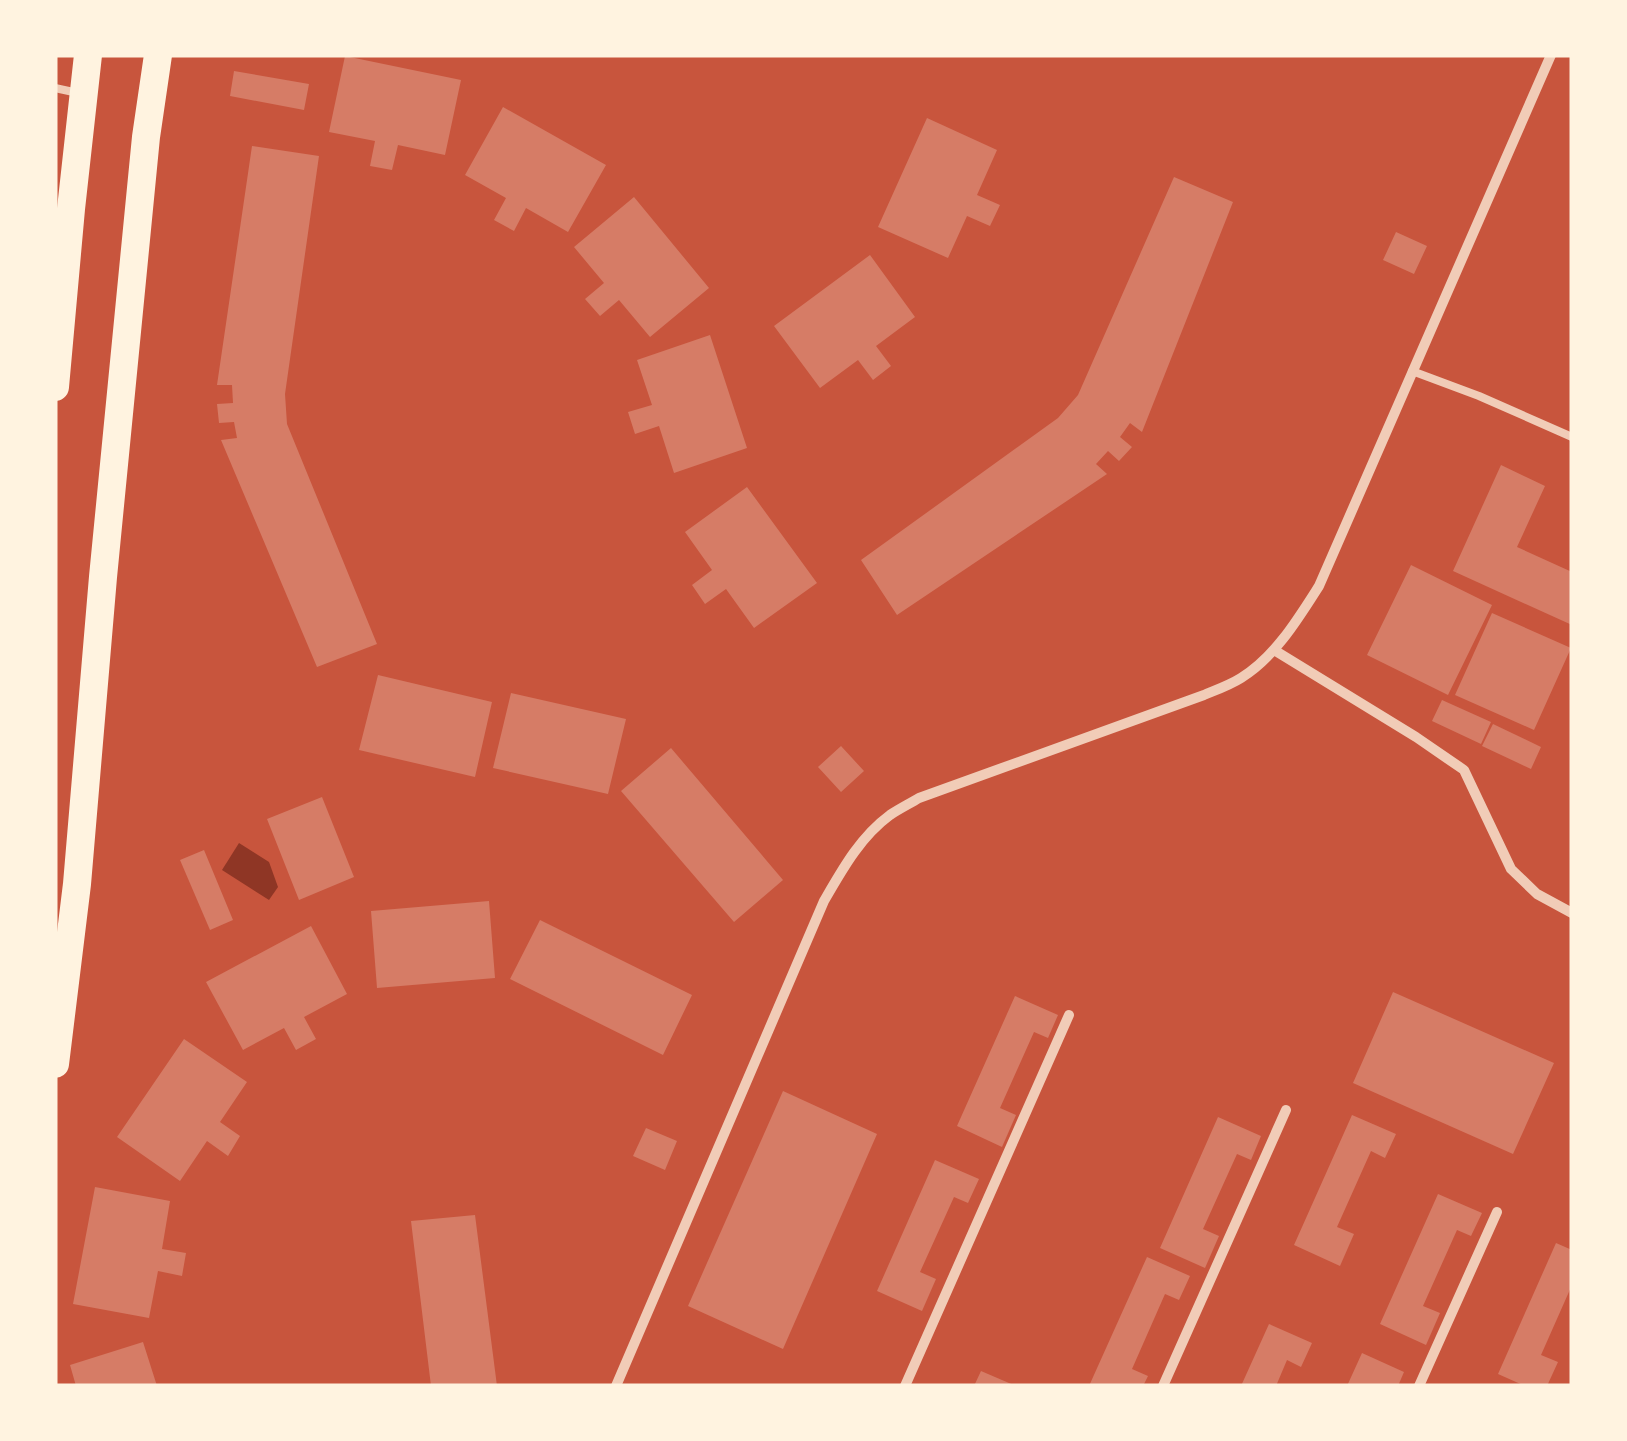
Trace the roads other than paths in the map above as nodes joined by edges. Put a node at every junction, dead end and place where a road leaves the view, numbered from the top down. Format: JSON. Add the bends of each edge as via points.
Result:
{"nodes":[{"id":1,"x":88,"y":55,"type":"edge"},
{"id":2,"x":158,"y":55,"type":"edge"},
{"id":3,"x":1550,"y":55,"type":"edge"},
{"id":4,"x":69,"y":91,"type":"edge"},
{"id":5,"x":1412,"y":371,"type":"junction"},
{"id":6,"x":55,"y":387,"type":"edge"},
{"id":7,"x":1572,"y":438,"type":"edge"},
{"id":8,"x":1274,"y":650,"type":"junction"},
{"id":9,"x":1572,"y":913,"type":"edge"},
{"id":10,"x":1069,"y":1015,"type":"dead end"},
{"id":11,"x":55,"y":1064,"type":"edge"},
{"id":12,"x":1286,"y":1110,"type":"dead end"},
{"id":13,"x":1498,"y":1212,"type":"dead end"},
{"id":14,"x":616,"y":1386,"type":"edge"},
{"id":15,"x":905,"y":1386,"type":"edge"},
{"id":16,"x":1162,"y":1386,"type":"edge"},
{"id":17,"x":1420,"y":1386,"type":"edge"}],
"edges":[{"from":1,"to":4,"type":"highway"},
{"from":2,"to":11,"type":"highway"},
{"from":3,"to":5,"type":"street"},
{"from":4,"to":6,"type":"highway"},
{"from":5,"to":7,"type":"lane"},
{"from":5,"to":8,"type":"street","via":[[1318,586]]},
{"from":8,"to":9,"type":"street","via":[[1464,770],[1511,869],[1537,894]]},
{"from":8,"to":14,"type":"street","via":[[1241,678],[1204,695],[918,798],[865,838],[824,901]]},
{"from":10,"to":15,"type":"street"},
{"from":12,"to":16,"type":"street"},
{"from":13,"to":17,"type":"street"}]}
